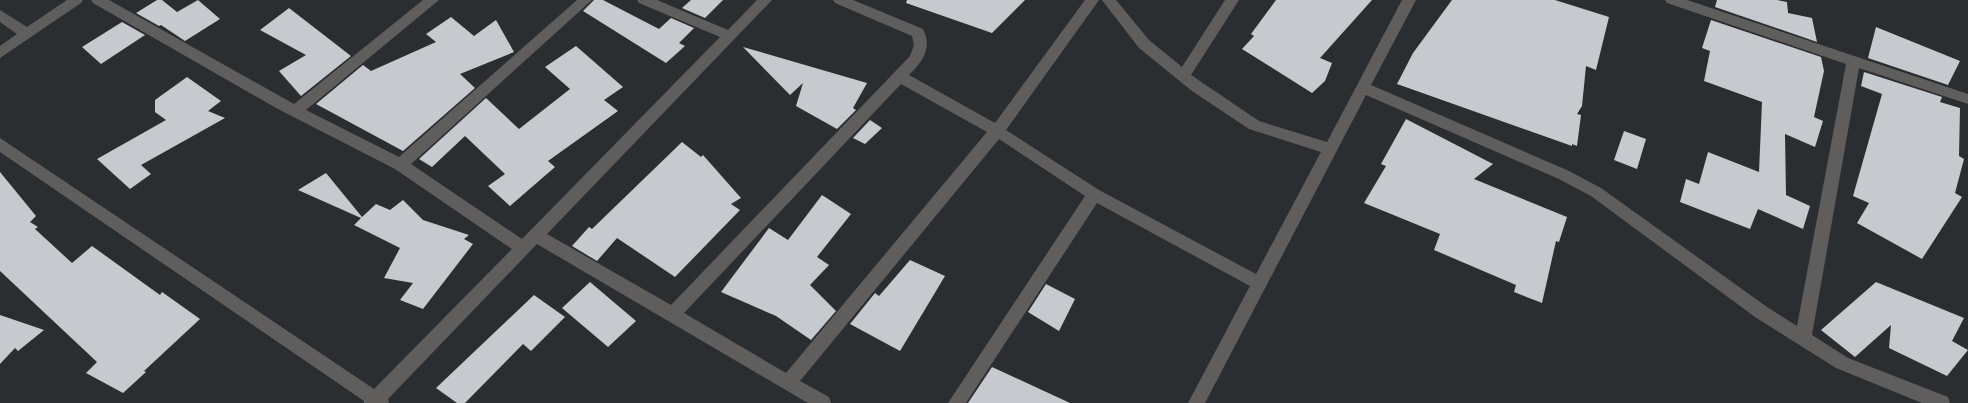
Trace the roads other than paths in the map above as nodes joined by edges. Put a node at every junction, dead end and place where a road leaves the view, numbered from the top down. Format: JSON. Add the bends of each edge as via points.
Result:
{"nodes":[{"id":1,"x":76,"y":0,"type":"edge"},
{"id":2,"x":98,"y":0,"type":"edge"},
{"id":3,"x":432,"y":0,"type":"edge"},
{"id":4,"x":585,"y":0,"type":"edge"},
{"id":5,"x":644,"y":0,"type":"edge"},
{"id":6,"x":765,"y":0,"type":"edge"},
{"id":7,"x":840,"y":0,"type":"edge"},
{"id":8,"x":1092,"y":0,"type":"edge"},
{"id":9,"x":1109,"y":0,"type":"edge"},
{"id":10,"x":1232,"y":0,"type":"edge"},
{"id":11,"x":1409,"y":0,"type":"edge"},
{"id":12,"x":1672,"y":0,"type":"edge"},
{"id":13,"x":0,"y":16,"type":"edge"},
{"id":14,"x":27,"y":34,"type":"junction"},
{"id":15,"x":730,"y":36,"type":"junction"},
{"id":16,"x":0,"y":53,"type":"edge"},
{"id":17,"x":1854,"y":60,"type":"junction"},
{"id":18,"x":1183,"y":76,"type":"junction"},
{"id":19,"x":901,"y":77,"type":"junction"},
{"id":20,"x":1363,"y":88,"type":"junction"},
{"id":21,"x":1968,"y":99,"type":"edge"},
{"id":22,"x":295,"y":111,"type":"junction"},
{"id":23,"x":997,"y":131,"type":"junction"},
{"id":24,"x":0,"y":144,"type":"edge"},
{"id":25,"x":1330,"y":149,"type":"junction"},
{"id":26,"x":400,"y":166,"type":"junction"},
{"id":27,"x":1094,"y":194,"type":"junction"},
{"id":28,"x":536,"y":235,"type":"junction"},
{"id":29,"x":523,"y":248,"type":"junction"},
{"id":30,"x":1259,"y":283,"type":"junction"},
{"id":31,"x":672,"y":315,"type":"junction"},
{"id":32,"x":1803,"y":337,"type":"junction"},
{"id":33,"x":788,"y":383,"type":"junction"},
{"id":34,"x":376,"y":402,"type":"edge"},
{"id":35,"x":823,"y":403,"type":"edge"},
{"id":36,"x":956,"y":403,"type":"edge"},
{"id":37,"x":1196,"y":403,"type":"edge"},
{"id":38,"x":1942,"y":403,"type":"edge"}],
"edges":[{"from":1,"to":14,"type":"street"},
{"from":2,"to":22,"type":"street"},
{"from":3,"to":22,"type":"street"},
{"from":4,"to":26,"type":"street"},
{"from":5,"to":15,"type":"street"},
{"from":6,"to":15,"type":"street"},
{"from":7,"to":19,"type":"street","via":[[918,33],[921,45],[916,59]]},
{"from":8,"to":23,"type":"street"},
{"from":9,"to":18,"type":"street","via":[[1144,44]]},
{"from":10,"to":18,"type":"street"},
{"from":11,"to":20,"type":"street"},
{"from":12,"to":17,"type":"street"},
{"from":13,"to":14,"type":"street"},
{"from":14,"to":16,"type":"street"},
{"from":15,"to":28,"type":"street"},
{"from":17,"to":21,"type":"street"},
{"from":17,"to":32,"type":"street"},
{"from":18,"to":25,"type":"street","via":[[1254,124]]},
{"from":19,"to":23,"type":"street"},
{"from":19,"to":31,"type":"street"},
{"from":20,"to":25,"type":"street"},
{"from":20,"to":32,"type":"street","via":[[1596,192],[1762,312]]},
{"from":22,"to":26,"type":"street"},
{"from":23,"to":27,"type":"street"},
{"from":23,"to":33,"type":"street"},
{"from":24,"to":34,"type":"street"},
{"from":25,"to":30,"type":"street"},
{"from":26,"to":29,"type":"street"},
{"from":27,"to":30,"type":"street"},
{"from":27,"to":36,"type":"street"},
{"from":28,"to":29,"type":"street"},
{"from":28,"to":31,"type":"street"},
{"from":29,"to":34,"type":"street"},
{"from":30,"to":37,"type":"street"},
{"from":31,"to":33,"type":"street"},
{"from":32,"to":38,"type":"street","via":[[1842,363]]},
{"from":33,"to":35,"type":"street"}]}
